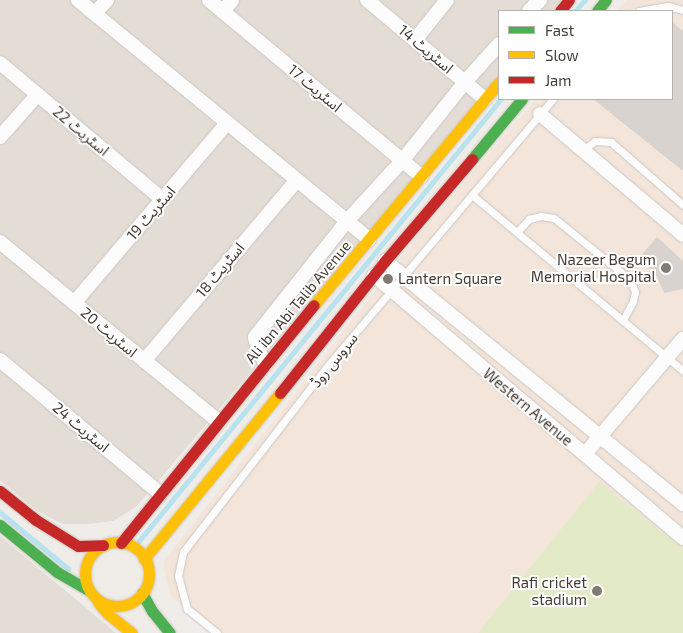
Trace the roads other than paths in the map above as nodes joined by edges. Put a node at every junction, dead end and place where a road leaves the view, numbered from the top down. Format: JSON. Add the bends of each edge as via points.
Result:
{"nodes":[{"id":1,"x":78,"y":0,"type":"edge"},
{"id":2,"x":106,"y":0,"type":"edge"},
{"id":3,"x":209,"y":0,"type":"edge"},
{"id":4,"x":232,"y":0,"type":"edge"},
{"id":5,"x":367,"y":0,"type":"edge"},
{"id":6,"x":447,"y":0,"type":"edge"},
{"id":7,"x":540,"y":0,"type":"edge"},
{"id":8,"x":569,"y":0,"type":"edge"},
{"id":9,"x":606,"y":0,"type":"edge"},
{"id":10,"x":530,"y":10,"type":"edge"},
{"id":11,"x":561,"y":10,"type":"edge"},
{"id":12,"x":598,"y":10,"type":"edge"},
{"id":13,"x":645,"y":10,"type":"edge"},
{"id":14,"x":683,"y":10,"type":"edge"},
{"id":15,"x":223,"y":12,"type":"junction"},
{"id":16,"x":95,"y":13,"type":"junction"},
{"id":17,"x":415,"y":40,"type":"junction"},
{"id":18,"x":498,"y":45,"type":"edge"},
{"id":19,"x":0,"y":63,"type":"edge"},
{"id":20,"x":465,"y":82,"type":"junction"},
{"id":21,"x":498,"y":83,"type":"edge"},
{"id":22,"x":38,"y":94,"type":"junction"},
{"id":23,"x":485,"y":99,"type":"junction"},
{"id":24,"x":521,"y":100,"type":"edge"},
{"id":25,"x":552,"y":100,"type":"edge"},
{"id":26,"x":540,"y":114,"type":"junction"},
{"id":27,"x":228,"y":123,"type":"junction"},
{"id":28,"x":0,"y":137,"type":"edge"},
{"id":29,"x":583,"y":150,"type":"junction"},
{"id":30,"x":402,"y":161,"type":"junction"},
{"id":31,"x":421,"y":176,"type":"junction"},
{"id":32,"x":297,"y":180,"type":"junction"},
{"id":33,"x":472,"y":194,"type":"junction"},
{"id":34,"x":162,"y":199,"type":"junction"},
{"id":35,"x":683,"y":205,"type":"edge"},
{"id":36,"x":347,"y":221,"type":"junction"},
{"id":37,"x":517,"y":232,"type":"junction"},
{"id":38,"x":683,"y":235,"type":"edge"},
{"id":39,"x":369,"y":240,"type":"junction"},
{"id":40,"x":0,"y":242,"type":"edge"},
{"id":41,"x":385,"y":261,"type":"junction"},
{"id":42,"x":374,"y":275,"type":"junction"},
{"id":43,"x":404,"y":276,"type":"junction"},
{"id":44,"x":392,"y":290,"type":"junction"},
{"id":45,"x":74,"y":302,"type":"junction"},
{"id":46,"x":623,"y":320,"type":"junction"},
{"id":47,"x":683,"y":339,"type":"edge"},
{"id":48,"x":668,"y":357,"type":"junction"},
{"id":49,"x":0,"y":360,"type":"edge"},
{"id":50,"x":144,"y":361,"type":"junction"},
{"id":51,"x":266,"y":364,"type":"junction"},
{"id":52,"x":683,"y":371,"type":"edge"},
{"id":53,"x":218,"y":421,"type":"junction"},
{"id":54,"x":600,"y":436,"type":"junction"},
{"id":55,"x":585,"y":454,"type":"junction"},
{"id":56,"x":0,"y":491,"type":"edge"},
{"id":57,"x":161,"y":494,"type":"junction"},
{"id":58,"x":683,"y":504,"type":"edge"},
{"id":59,"x":0,"y":525,"type":"edge"},
{"id":60,"x":683,"y":538,"type":"edge"},
{"id":61,"x":121,"y":543,"type":"junction"},
{"id":62,"x":103,"y":545,"type":"junction"},
{"id":63,"x":144,"y":559,"type":"junction"},
{"id":64,"x":142,"y":593,"type":"junction"},
{"id":65,"x":92,"y":594,"type":"junction"},
{"id":66,"x":132,"y":633,"type":"edge"},
{"id":67,"x":170,"y":633,"type":"edge"},
{"id":68,"x":216,"y":633,"type":"edge"}],
"edges":[{"from":1,"to":16,"type":"street"},
{"from":2,"to":16,"type":"street"},
{"from":3,"to":15,"type":"street","name":"اسٹریٹ 17"},
{"from":4,"to":15,"type":"street"},
{"from":5,"to":17,"type":"street","name":"اسٹریٹ 14"},
{"from":6,"to":17,"type":"street"},
{"from":7,"to":10,"type":"street"},
{"from":8,"to":11,"type":"main road"},
{"from":9,"to":12,"type":"main road"},
{"from":13,"to":14,"type":"lane","via":[[668,6]]},
{"from":15,"to":30,"type":"street","name":"اسٹریٹ 17"},
{"from":16,"to":27,"type":"street"},
{"from":17,"to":20,"type":"street","name":"اسٹریٹ 14"},
{"from":18,"to":20,"type":"street"},
{"from":19,"to":22,"type":"street","name":"اسٹریٹ 22"},
{"from":20,"to":23,"type":"street","name":"اسٹریٹ 14"},
{"from":20,"to":30,"type":"street"},
{"from":21,"to":23,"type":"main road","name":"Ali ibn Abi Talib Avenue"},
{"from":22,"to":28,"type":"street"},
{"from":22,"to":34,"type":"street","name":"اسٹریٹ 22"},
{"from":23,"to":31,"type":"main road","name":"Ali ibn Abi Talib Avenue"},
{"from":24,"to":41,"type":"main road"},
{"from":25,"to":26,"type":"lane","name":"سروس روڈ"},
{"from":26,"to":29,"type":"street"},
{"from":26,"to":33,"type":"lane","name":"سروس روڈ"},
{"from":27,"to":32,"type":"street"},
{"from":27,"to":34,"type":"street","name":"اسٹریٹ 19"},
{"from":29,"to":35,"type":"lane","via":[[595,141],[611,142]]},
{"from":29,"to":38,"type":"street"},
{"from":30,"to":31,"type":"street","name":"اسٹریٹ 17"},
{"from":30,"to":36,"type":"street"},
{"from":31,"to":39,"type":"main road","name":"Ali ibn Abi Talib Avenue"},
{"from":32,"to":36,"type":"street"},
{"from":32,"to":50,"type":"street","name":"اسٹریٹ 18"},
{"from":33,"to":37,"type":"lane"},
{"from":33,"to":43,"type":"lane","name":"سروس روڈ"},
{"from":34,"to":45,"type":"street","name":"اسٹریٹ 19"},
{"from":36,"to":39,"type":"street"},
{"from":36,"to":51,"type":"street","via":[[255,337]]},
{"from":37,"to":46,"type":"lane"},
{"from":37,"to":46,"type":"lane","via":[[529,219],[541,216],[554,218],[618,269],[630,280],[635,292]]},
{"from":39,"to":51,"type":"main road","name":"Ali ibn Abi Talib Avenue"},
{"from":40,"to":45,"type":"street","name":"اسٹریٹ 20"},
{"from":41,"to":42,"type":"main road"},
{"from":41,"to":43,"type":"street","name":"Western Avenue"},
{"from":42,"to":44,"type":"street","name":"Western Avenue"},
{"from":42,"to":63,"type":"main road"},
{"from":43,"to":44,"type":"lane","name":"سروس روڈ"},
{"from":43,"to":54,"type":"street","name":"Western Avenue"},
{"from":44,"to":55,"type":"street","name":"Western Avenue"},
{"from":44,"to":68,"type":"lane","name":"سروس روڈ","via":[[323,372],[183,552],[178,576],[187,608]]},
{"from":45,"to":50,"type":"street","name":"اسٹریٹ 20"},
{"from":46,"to":48,"type":"lane"},
{"from":47,"to":48,"type":"street"},
{"from":48,"to":52,"type":"lane"},
{"from":48,"to":54,"type":"street"},
{"from":49,"to":57,"type":"street","name":"اسٹریٹ 24"},
{"from":50,"to":53,"type":"street","name":"اسٹریٹ 20"},
{"from":51,"to":53,"type":"main road","name":"Ali ibn Abi Talib Avenue"},
{"from":53,"to":57,"type":"main road","name":"Ali ibn Abi Talib Avenue"},
{"from":54,"to":55,"type":"street"},
{"from":54,"to":58,"type":"street","name":"Western Avenue"},
{"from":55,"to":60,"type":"street","name":"Western Avenue"},
{"from":56,"to":62,"type":"main road","via":[[36,520],[78,546]]},
{"from":57,"to":61,"type":"main road","name":"Ali ibn Abi Talib Avenue"},
{"from":59,"to":65,"type":"main road","via":[[57,572]]},
{"from":61,"to":62,"type":"main road"},
{"from":61,"to":63,"type":"main road","via":[[139,551]]},
{"from":62,"to":65,"type":"main road","via":[[94,551],[85,569],[85,580]]},
{"from":63,"to":64,"type":"main road","via":[[149,576]]},
{"from":64,"to":65,"type":"main road","via":[[125,606],[114,606]]},
{"from":64,"to":67,"type":"main road"},
{"from":65,"to":66,"type":"main road","via":[[107,613]]}]}
